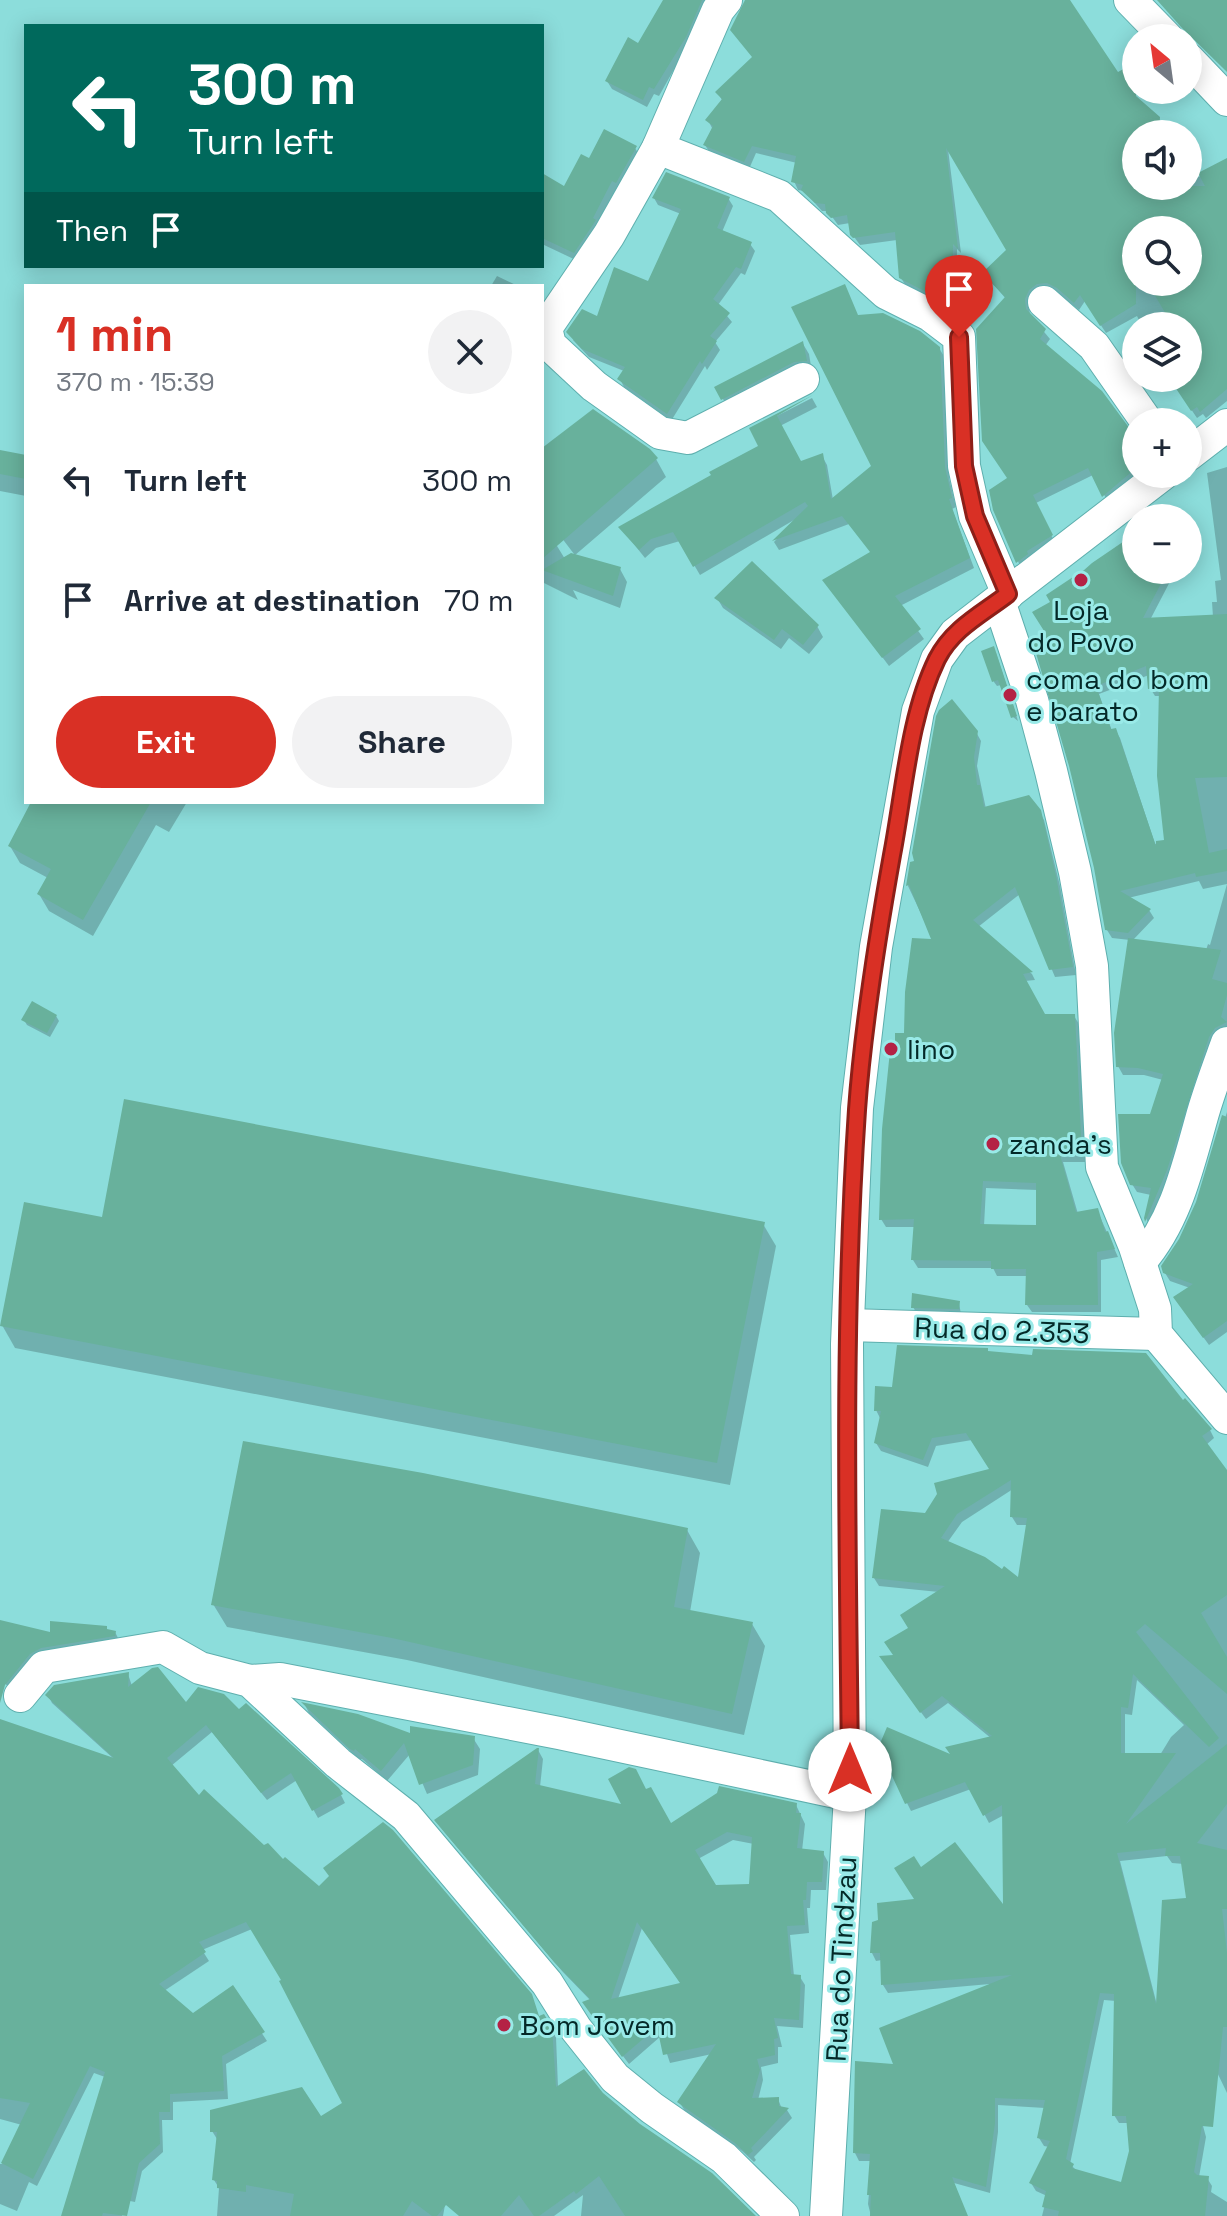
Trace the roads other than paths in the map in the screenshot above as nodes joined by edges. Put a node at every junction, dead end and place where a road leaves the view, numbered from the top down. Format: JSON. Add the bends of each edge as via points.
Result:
{"nodes":[{"id":1,"x":726,"y":0,"type":"edge"},
{"id":2,"x":1130,"y":0,"type":"edge"},
{"id":3,"x":1153,"y":24,"type":"edge"},
{"id":4,"x":1202,"y":74,"type":"edge"},
{"id":5,"x":1227,"y":100,"type":"edge"},
{"id":6,"x":658,"y":148,"type":"junction"},
{"id":7,"x":1044,"y":302,"type":"dead end"},
{"id":8,"x":803,"y":379,"type":"dead end"},
{"id":9,"x":1137,"y":408,"type":"edge"},
{"id":10,"x":1227,"y":425,"type":"edge"},
{"id":11,"x":1202,"y":444,"type":"edge"},
{"id":12,"x":1145,"y":488,"type":"edge"},
{"id":13,"x":1004,"y":597,"type":"junction"},
{"id":14,"x":1227,"y":1043,"type":"edge"},
{"id":15,"x":1140,"y":1262,"type":"junction"},
{"id":16,"x":1156,"y":1322,"type":"junction"},
{"id":17,"x":848,"y":1325,"type":"junction"},
{"id":18,"x":1227,"y":1418,"type":"edge"},
{"id":19,"x":250,"y":1681,"type":"junction"},
{"id":20,"x":20,"y":1696,"type":"dead end"},
{"id":21,"x":850,"y":1795,"type":"junction"},
{"id":22,"x":783,"y":2216,"type":"edge"},
{"id":23,"x":826,"y":2216,"type":"edge"}],
"edges":[{"from":1,"to":6,"type":"street"},
{"from":2,"to":3,"type":"street"},
{"from":4,"to":5,"type":"street"},
{"from":6,"to":8,"type":"street","via":[[609,235],[546,328],[550,345],[594,386],[660,433],[688,438]]},
{"from":6,"to":13,"type":"street","via":[[779,196],[886,293],[959,337],[964,466],[975,516]]},
{"from":7,"to":9,"type":"street","via":[[1094,346]]},
{"from":10,"to":11,"type":"street"},
{"from":12,"to":13,"type":"street","name":"Rua do Tindzau"},
{"from":13,"to":15,"type":"street","via":[[1075,872],[1092,966],[1102,1167]]},
{"from":13,"to":17,"type":"street","name":"Rua do Tindzau","via":[[955,634],[937,659],[918,711],[874,962],[857,1108]]},
{"from":14,"to":15,"type":"street","via":[[1186,1174],[1154,1246]]},
{"from":15,"to":16,"type":"street"},
{"from":16,"to":17,"type":"street","name":"Rua do 2.353"},
{"from":16,"to":18,"type":"street"},
{"from":17,"to":21,"type":"street","name":"Rua do Tindzau"},
{"from":19,"to":20,"type":"street","via":[[200,1668],[163,1647],[44,1667]]},
{"from":19,"to":21,"type":"street","via":[[280,1679]]},
{"from":19,"to":22,"type":"street","via":[[338,1763],[406,1816],[547,1983],[615,2078],[724,2158]]},
{"from":21,"to":23,"type":"street","name":"Rua do Tindzau"}]}
